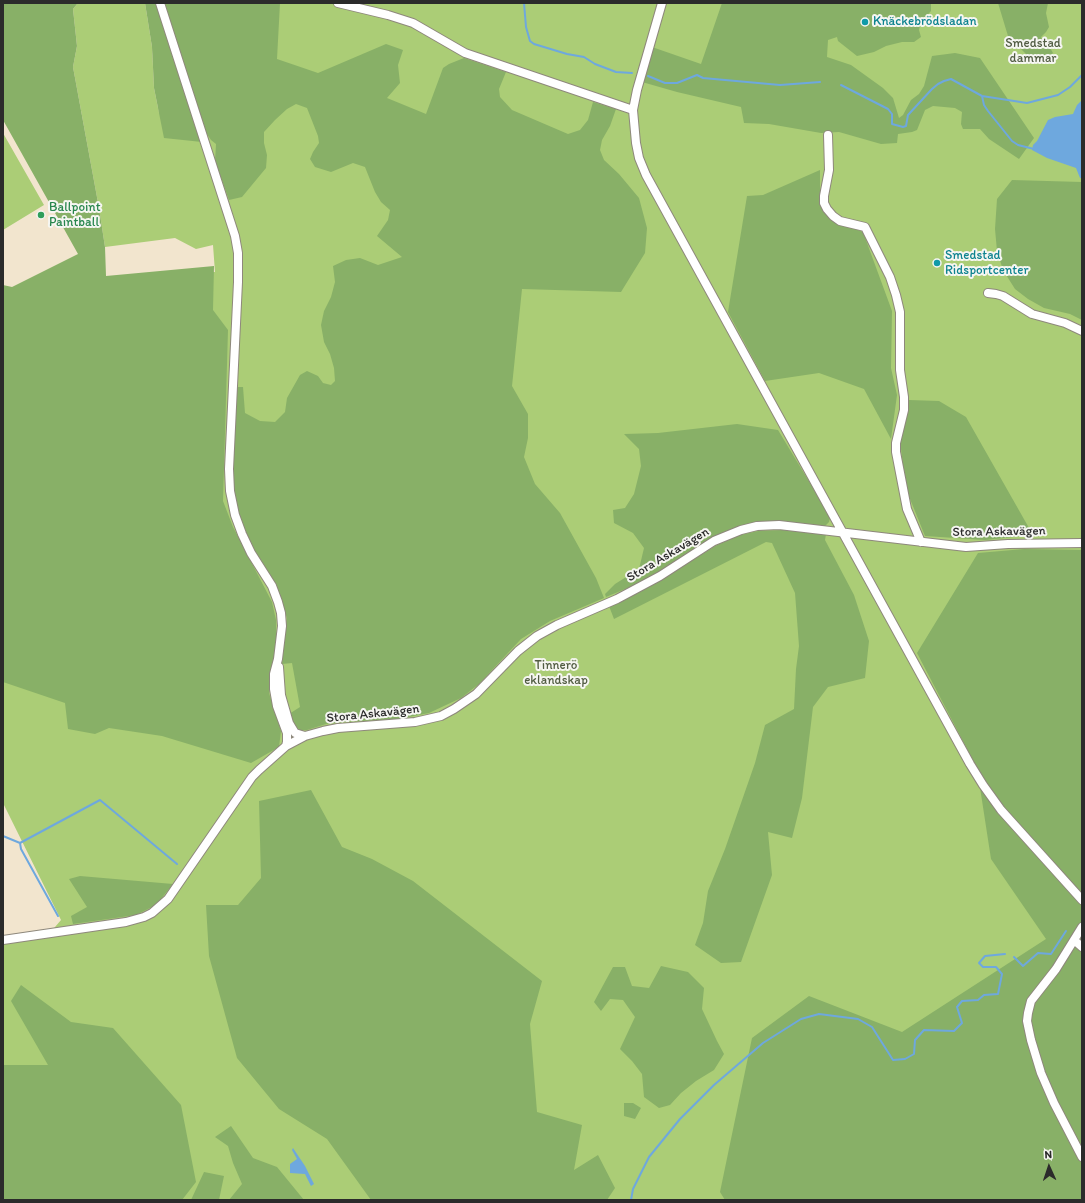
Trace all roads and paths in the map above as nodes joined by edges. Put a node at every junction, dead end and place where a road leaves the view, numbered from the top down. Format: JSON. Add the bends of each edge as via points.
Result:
{"nodes":[{"id":1,"x":160,"y":3,"type":"edge"},
{"id":2,"x":338,"y":3,"type":"edge"},
{"id":3,"x":662,"y":3,"type":"edge"},
{"id":4,"x":632,"y":110,"type":"junction"},
{"id":5,"x":828,"y":135,"type":"dead end"},
{"id":6,"x":988,"y":293,"type":"dead end"},
{"id":7,"x":1082,"y":331,"type":"edge"},
{"id":8,"x":842,"y":533,"type":"junction"},
{"id":9,"x":921,"y":542,"type":"junction"},
{"id":10,"x":1082,"y":543,"type":"edge"},
{"id":11,"x":278,"y":659,"type":"junction"},
{"id":12,"x":305,"y":736,"type":"junction"},
{"id":13,"x":286,"y":746,"type":"junction"},
{"id":14,"x":1082,"y":900,"type":"edge"},
{"id":15,"x":1082,"y":927,"type":"edge"},
{"id":16,"x":3,"y":940,"type":"edge"},
{"id":17,"x":1074,"y":940,"type":"junction"},
{"id":18,"x":1082,"y":946,"type":"edge"},
{"id":19,"x":1082,"y":1158,"type":"edge"}],
"edges":[{"from":1,"to":11,"type":"street","via":[[235,236],[238,282],[230,491],[234,514],[242,534],[272,586],[278,602],[282,626]]},
{"from":2,"to":4,"type":"street","via":[[413,23],[465,53]]},
{"from":3,"to":4,"type":"street"},
{"from":4,"to":8,"type":"street","via":[[636,142],[646,175]]},
{"from":5,"to":9,"type":"street","via":[[829,170],[824,202],[827,209],[840,221],[865,227],[890,277],[900,312],[900,370],[904,410],[896,452],[907,509]]},
{"from":6,"to":7,"type":"street","via":[[1003,296],[1032,314]]},
{"from":8,"to":9,"type":"street","name":"Stora Askavägen"},
{"from":8,"to":12,"type":"street","name":"Stora Askavägen","via":[[770,525],[727,534],[660,576],[537,636],[518,651],[476,694],[441,716],[415,722],[338,728]]},
{"from":8,"to":14,"type":"street","via":[[983,785],[1001,810]]},
{"from":9,"to":10,"type":"street","name":"Stora Askavägen","via":[[966,547]]},
{"from":11,"to":12,"type":"street","via":[[281,694],[287,718],[295,733]]},
{"from":11,"to":13,"type":"street","via":[[274,689],[287,733]]},
{"from":12,"to":13,"type":"street","name":"Stora Askavägen"},
{"from":13,"to":16,"type":"street","name":"Stora Askavägen","via":[[252,777],[168,899],[152,913],[126,922]]},
{"from":15,"to":17,"type":"street"},
{"from":17,"to":18,"type":"street"},
{"from":17,"to":19,"type":"street","via":[[1031,1001],[1027,1021],[1043,1078]]}]}
